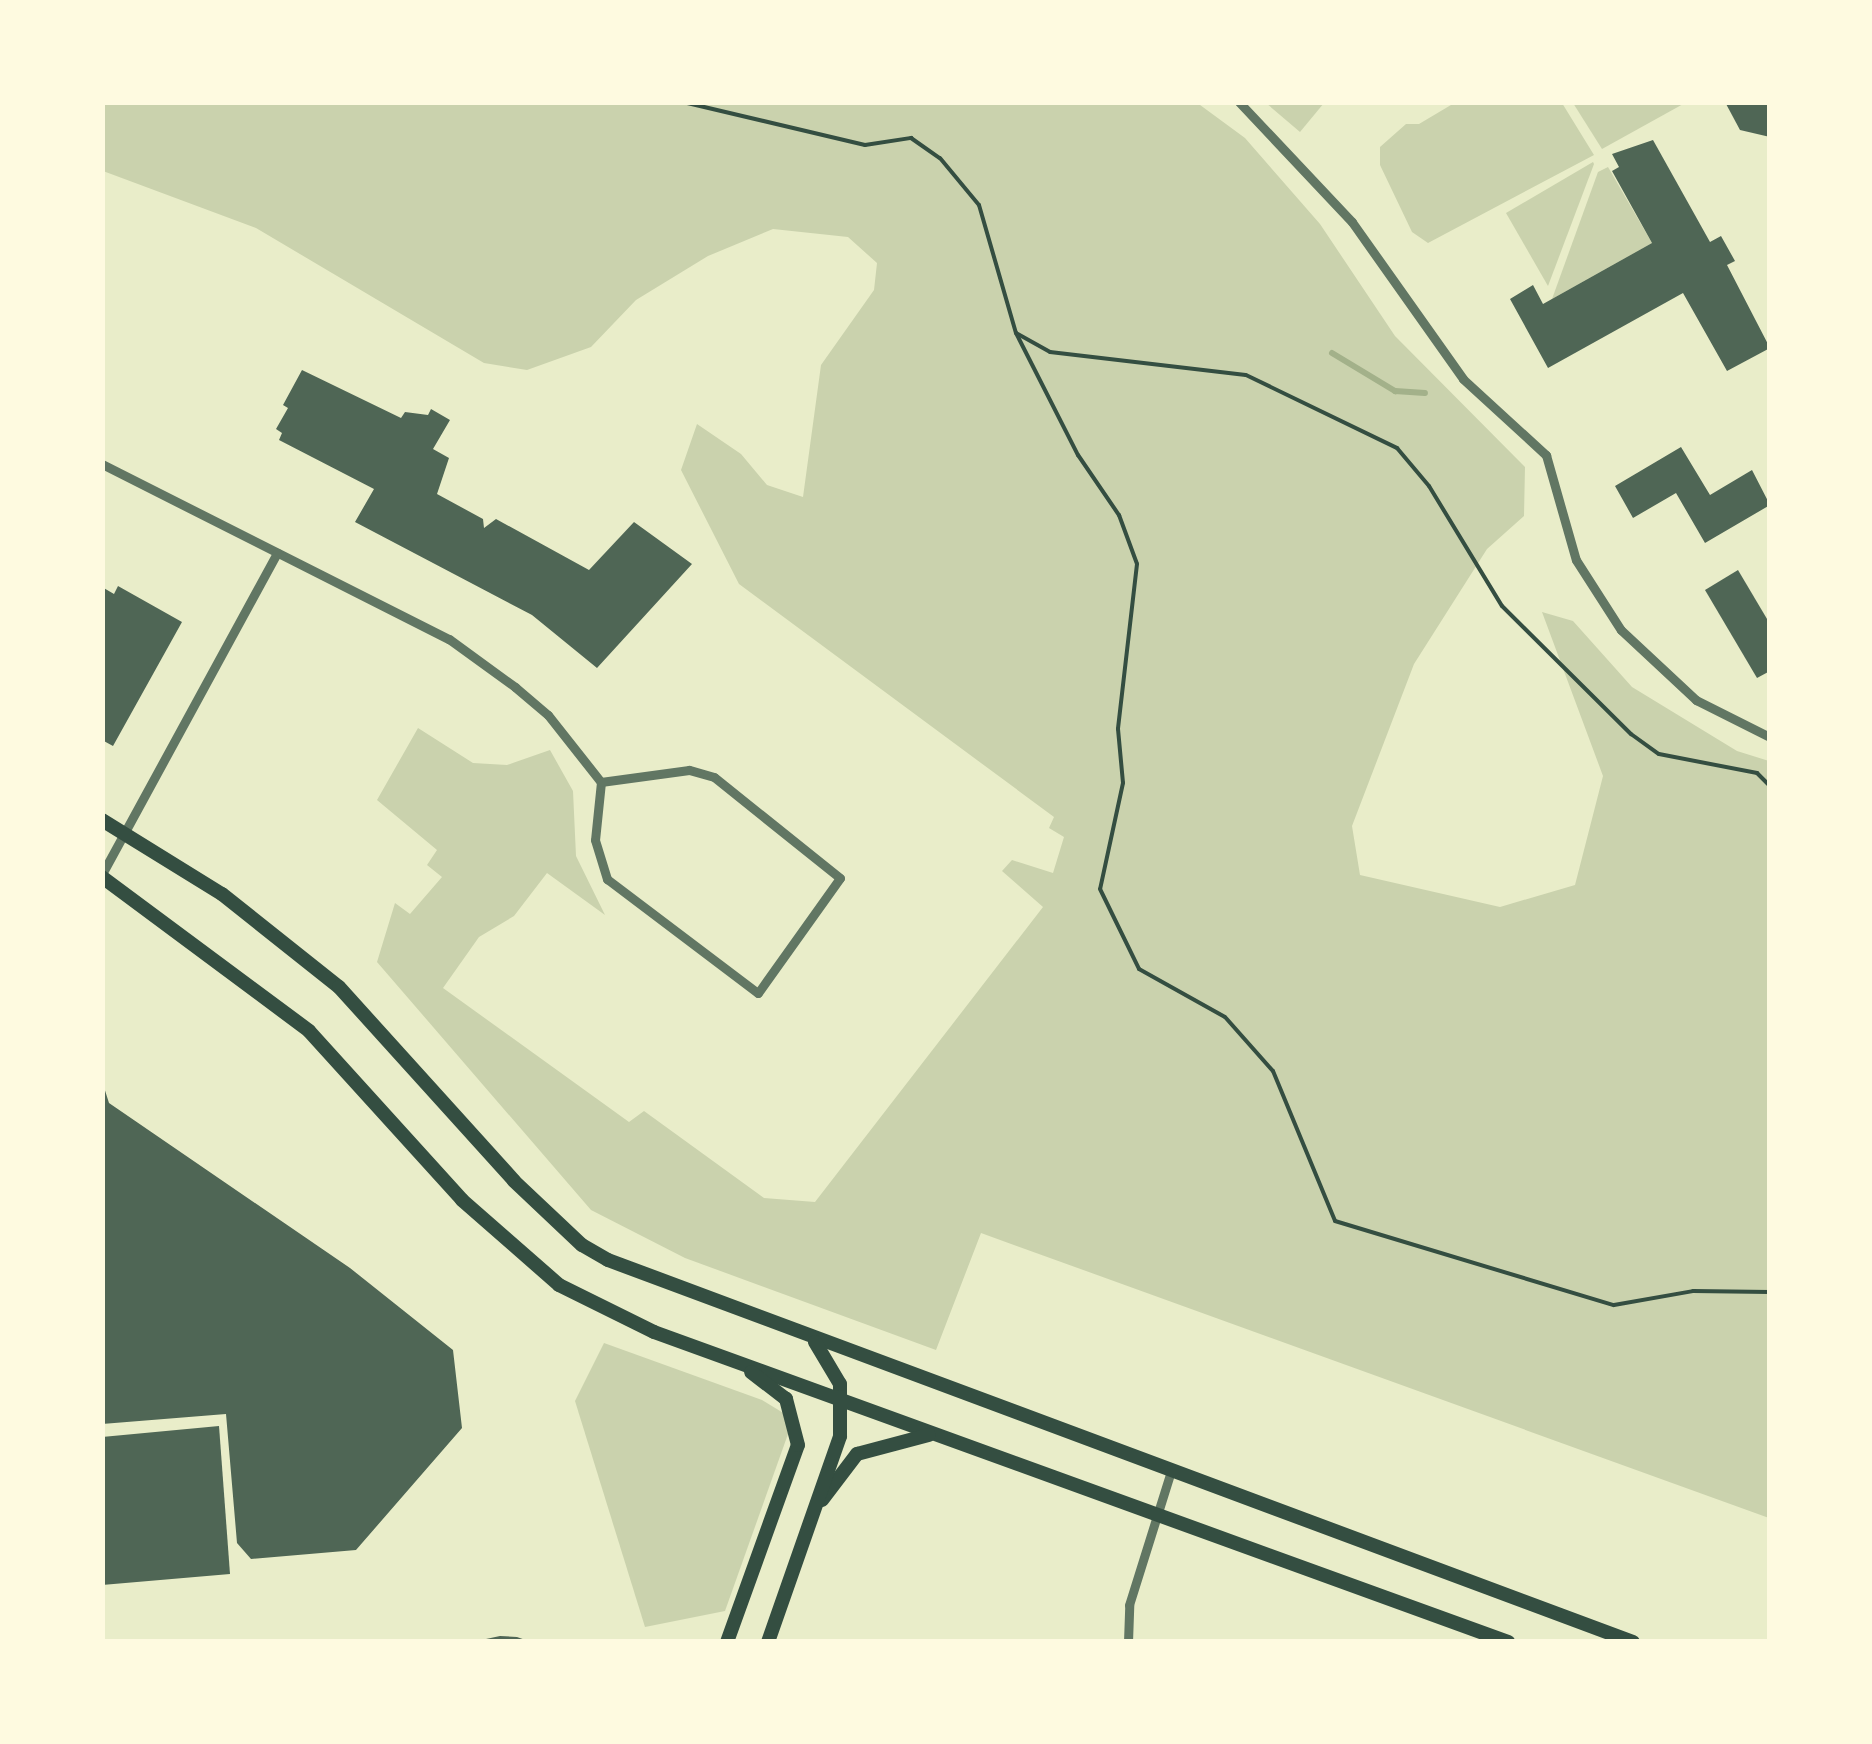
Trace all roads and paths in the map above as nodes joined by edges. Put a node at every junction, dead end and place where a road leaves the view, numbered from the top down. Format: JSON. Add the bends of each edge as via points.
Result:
{"nodes":[{"id":1,"x":683,"y":102,"type":"edge"},
{"id":2,"x":1238,"y":102,"type":"edge"},
{"id":3,"x":1016,"y":333,"type":"junction"},
{"id":4,"x":102,"y":464,"type":"edge"},
{"id":5,"x":278,"y":552,"type":"junction"},
{"id":6,"x":1770,"y":737,"type":"edge"},
{"id":7,"x":601,"y":782,"type":"junction"},
{"id":8,"x":1770,"y":786,"type":"edge"},
{"id":9,"x":102,"y":820,"type":"edge"},
{"id":10,"x":121,"y":830,"type":"junction"},
{"id":11,"x":102,"y":875,"type":"edge"},
{"id":12,"x":1770,"y":1292,"type":"edge"},
{"id":13,"x":814,"y":1342,"type":"junction"},
{"id":14,"x":738,"y":1362,"type":"junction"},
{"id":15,"x":843,"y":1400,"type":"junction"},
{"id":16,"x":935,"y":1434,"type":"junction"},
{"id":17,"x":1170,"y":1474,"type":"junction"},
{"id":18,"x":812,"y":1514,"type":"junction"},
{"id":19,"x":1156,"y":1514,"type":"junction"},
{"id":20,"x":727,"y":1642,"type":"edge"},
{"id":21,"x":768,"y":1642,"type":"edge"},
{"id":22,"x":1128,"y":1642,"type":"edge"},
{"id":23,"x":1508,"y":1642,"type":"edge"},
{"id":24,"x":1633,"y":1642,"type":"edge"}],
"edges":[{"from":1,"to":3,"type":"path","via":[[864,145],[911,138],[926,148],[979,205]]},
{"from":2,"to":6,"type":"street","via":[[1352,222],[1463,379],[1546,456],[1576,560],[1620,630],[1696,700]]},
{"from":3,"to":8,"type":"path","via":[[1050,352],[1246,375],[1397,448],[1430,486],[1502,606],[1631,734],[1659,754],[1757,773]]},
{"from":3,"to":12,"type":"path","via":[[1078,456],[1119,514],[1137,564],[1118,729],[1123,783],[1100,889],[1139,969],[1225,1018],[1272,1072],[1335,1221],[1614,1305],[1693,1291]]},
{"from":4,"to":5,"type":"street"},
{"from":5,"to":7,"type":"street","via":[[448,639],[514,686]]},
{"from":5,"to":10,"type":"street"},
{"from":7,"to":7,"type":"street","via":[[596,840],[607,879],[758,993],[840,878],[714,777],[689,770]]},
{"from":9,"to":10,"type":"main road"},
{"from":10,"to":11,"type":"street"},
{"from":10,"to":13,"type":"main road","via":[[263,923],[339,987],[514,1181],[582,1246]]},
{"from":11,"to":14,"type":"main road","via":[[309,1031],[525,1260],[618,1317]]},
{"from":13,"to":15,"type":"main road","via":[[833,1364]]},
{"from":13,"to":17,"type":"main road"},
{"from":14,"to":15,"type":"main road"},
{"from":14,"to":20,"type":"main road","via":[[786,1399],[798,1445]]},
{"from":15,"to":16,"type":"main road"},
{"from":15,"to":18,"type":"main road","via":[[840,1436]]},
{"from":16,"to":18,"type":"main road","via":[[887,1440],[858,1454]]},
{"from":16,"to":19,"type":"main road"},
{"from":17,"to":19,"type":"street"},
{"from":17,"to":24,"type":"main road"},
{"from":18,"to":21,"type":"main road"},
{"from":19,"to":22,"type":"street","via":[[1128,1605]]},
{"from":19,"to":23,"type":"main road"}]}
